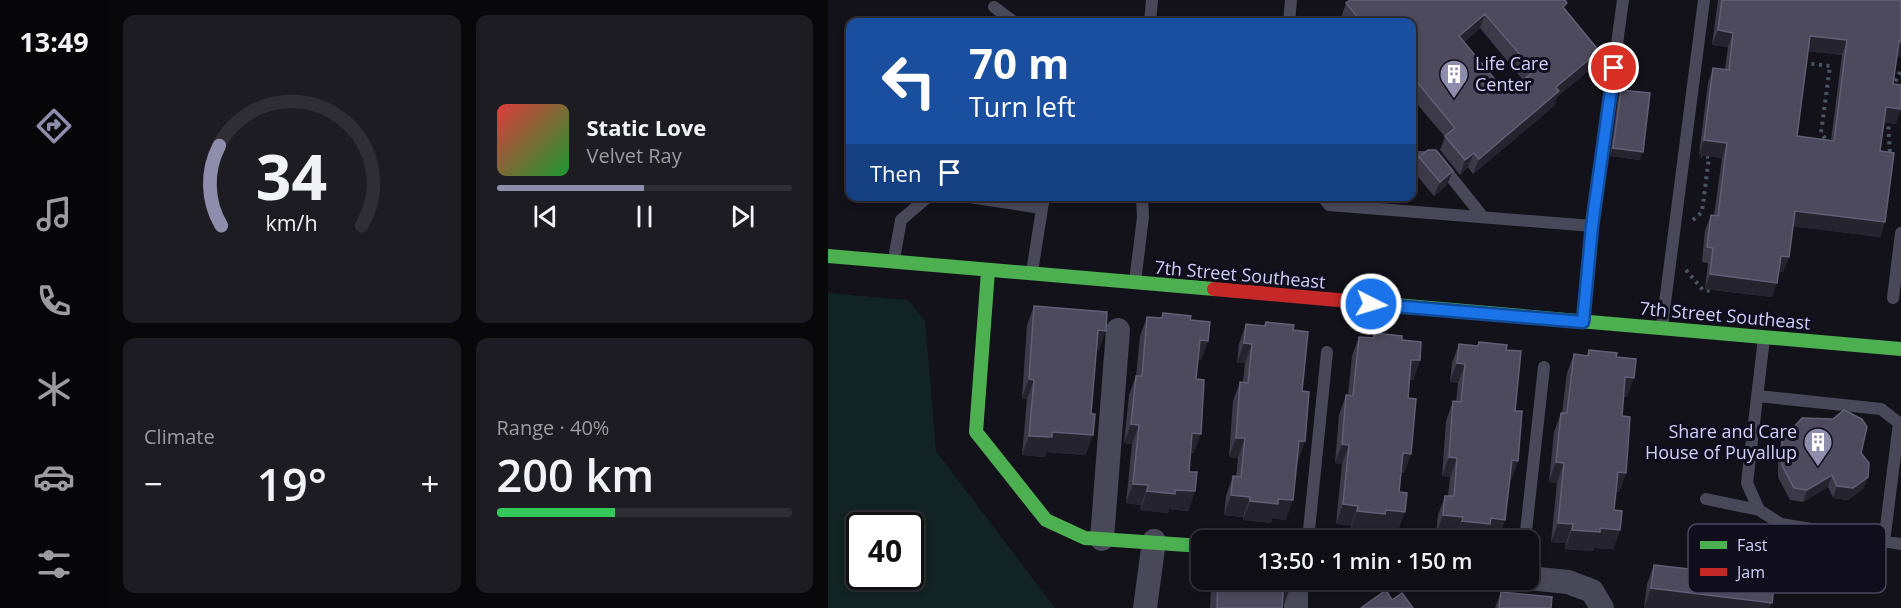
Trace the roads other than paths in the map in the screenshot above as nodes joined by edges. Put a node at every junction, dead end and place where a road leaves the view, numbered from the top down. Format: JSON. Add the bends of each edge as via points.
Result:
{"nodes":[{"id":1,"x":1152,"y":0,"type":"edge"},
{"id":2,"x":1291,"y":0,"type":"edge"},
{"id":3,"x":1623,"y":0,"type":"edge"},
{"id":4,"x":1704,"y":0,"type":"edge"},
{"id":5,"x":994,"y":7,"type":"dead end"},
{"id":6,"x":1009,"y":18,"type":"edge"},
{"id":7,"x":1150,"y":18,"type":"edge"},
{"id":8,"x":1289,"y":18,"type":"edge"},
{"id":9,"x":1416,"y":157,"type":"edge"},
{"id":10,"x":923,"y":201,"type":"edge"},
{"id":11,"x":1142,"y":201,"type":"edge"},
{"id":12,"x":1326,"y":201,"type":"edge"},
{"id":13,"x":1042,"y":202,"type":"edge"},
{"id":14,"x":1483,"y":217,"type":"junction"},
{"id":15,"x":1592,"y":226,"type":"junction"},
{"id":16,"x":1901,"y":233,"type":"edge"},
{"id":17,"x":828,"y":256,"type":"edge"},
{"id":18,"x":894,"y":263,"type":"junction"},
{"id":19,"x":988,"y":271,"type":"junction"},
{"id":20,"x":1031,"y":275,"type":"junction"},
{"id":21,"x":1135,"y":284,"type":"junction"},
{"id":22,"x":1893,"y":298,"type":"dead end"},
{"id":23,"x":1583,"y":322,"type":"junction"},
{"id":24,"x":1661,"y":329,"type":"junction"},
{"id":25,"x":1118,"y":330,"type":"dead end"},
{"id":26,"x":1764,"y":338,"type":"junction"},
{"id":27,"x":1901,"y":349,"type":"edge"},
{"id":28,"x":1327,"y":352,"type":"dead end"},
{"id":29,"x":1544,"y":367,"type":"dead end"},
{"id":30,"x":1758,"y":396,"type":"junction"},
{"id":31,"x":1706,"y":499,"type":"dead end"},
{"id":32,"x":1759,"y":510,"type":"junction"},
{"id":33,"x":1781,"y":524,"type":"edge"},
{"id":34,"x":1886,"y":526,"type":"edge"},
{"id":35,"x":1309,"y":530,"type":"edge"},
{"id":36,"x":1526,"y":530,"type":"edge"},
{"id":37,"x":1102,"y":539,"type":"junction"},
{"id":38,"x":1154,"y":542,"type":"junction"},
{"id":39,"x":1886,"y":542,"type":"edge"},
{"id":40,"x":1901,"y":544,"type":"edge"},
{"id":41,"x":1191,"y":545,"type":"edge"},
{"id":42,"x":1539,"y":579,"type":"edge"},
{"id":43,"x":1296,"y":590,"type":"edge"},
{"id":44,"x":1145,"y":608,"type":"edge"},
{"id":45,"x":1296,"y":608,"type":"edge"},
{"id":46,"x":1602,"y":608,"type":"edge"}],
"edges":[{"from":1,"to":7,"type":"lane"},
{"from":2,"to":8,"type":"lane"},
{"from":3,"to":15,"type":"lane"},
{"from":4,"to":24,"type":"lane"},
{"from":5,"to":6,"type":"lane"},
{"from":9,"to":14,"type":"lane","via":[[1435,157]]},
{"from":10,"to":18,"type":"lane","via":[[901,220]]},
{"from":11,"to":21,"type":"lane"},
{"from":12,"to":14,"type":"lane","via":[[1329,205]]},
{"from":13,"to":20,"type":"lane"},
{"from":14,"to":15,"type":"lane"},
{"from":15,"to":23,"type":"lane"},
{"from":16,"to":22,"type":"lane"},
{"from":17,"to":18,"type":"street","name":"7th Street Southeast"},
{"from":18,"to":19,"type":"street","name":"7th Street Southeast"},
{"from":19,"to":20,"type":"street","name":"7th Street Southeast"},
{"from":19,"to":37,"type":"street","via":[[976,432],[1046,520],[1085,538]]},
{"from":20,"to":21,"type":"street","name":"7th Street Southeast"},
{"from":21,"to":23,"type":"street","name":"7th Street Southeast"},
{"from":23,"to":24,"type":"street","name":"7th Street Southeast"},
{"from":24,"to":26,"type":"street","name":"7th Street Southeast"},
{"from":25,"to":37,"type":"street"},
{"from":26,"to":27,"type":"street","name":"7th Street Southeast"},
{"from":26,"to":30,"type":"lane"},
{"from":28,"to":35,"type":"lane"},
{"from":29,"to":36,"type":"lane"},
{"from":30,"to":32,"type":"lane","via":[[1747,483]]},
{"from":30,"to":34,"type":"lane","via":[[1881,409],[1899,423]]},
{"from":31,"to":32,"type":"lane"},
{"from":32,"to":33,"type":"lane"},
{"from":37,"to":38,"type":"street"},
{"from":38,"to":41,"type":"street"},
{"from":38,"to":44,"type":"street"},
{"from":39,"to":40,"type":"lane"},
{"from":42,"to":46,"type":"street","via":[[1568,582],[1592,591]]},
{"from":43,"to":45,"type":"street"}]}
